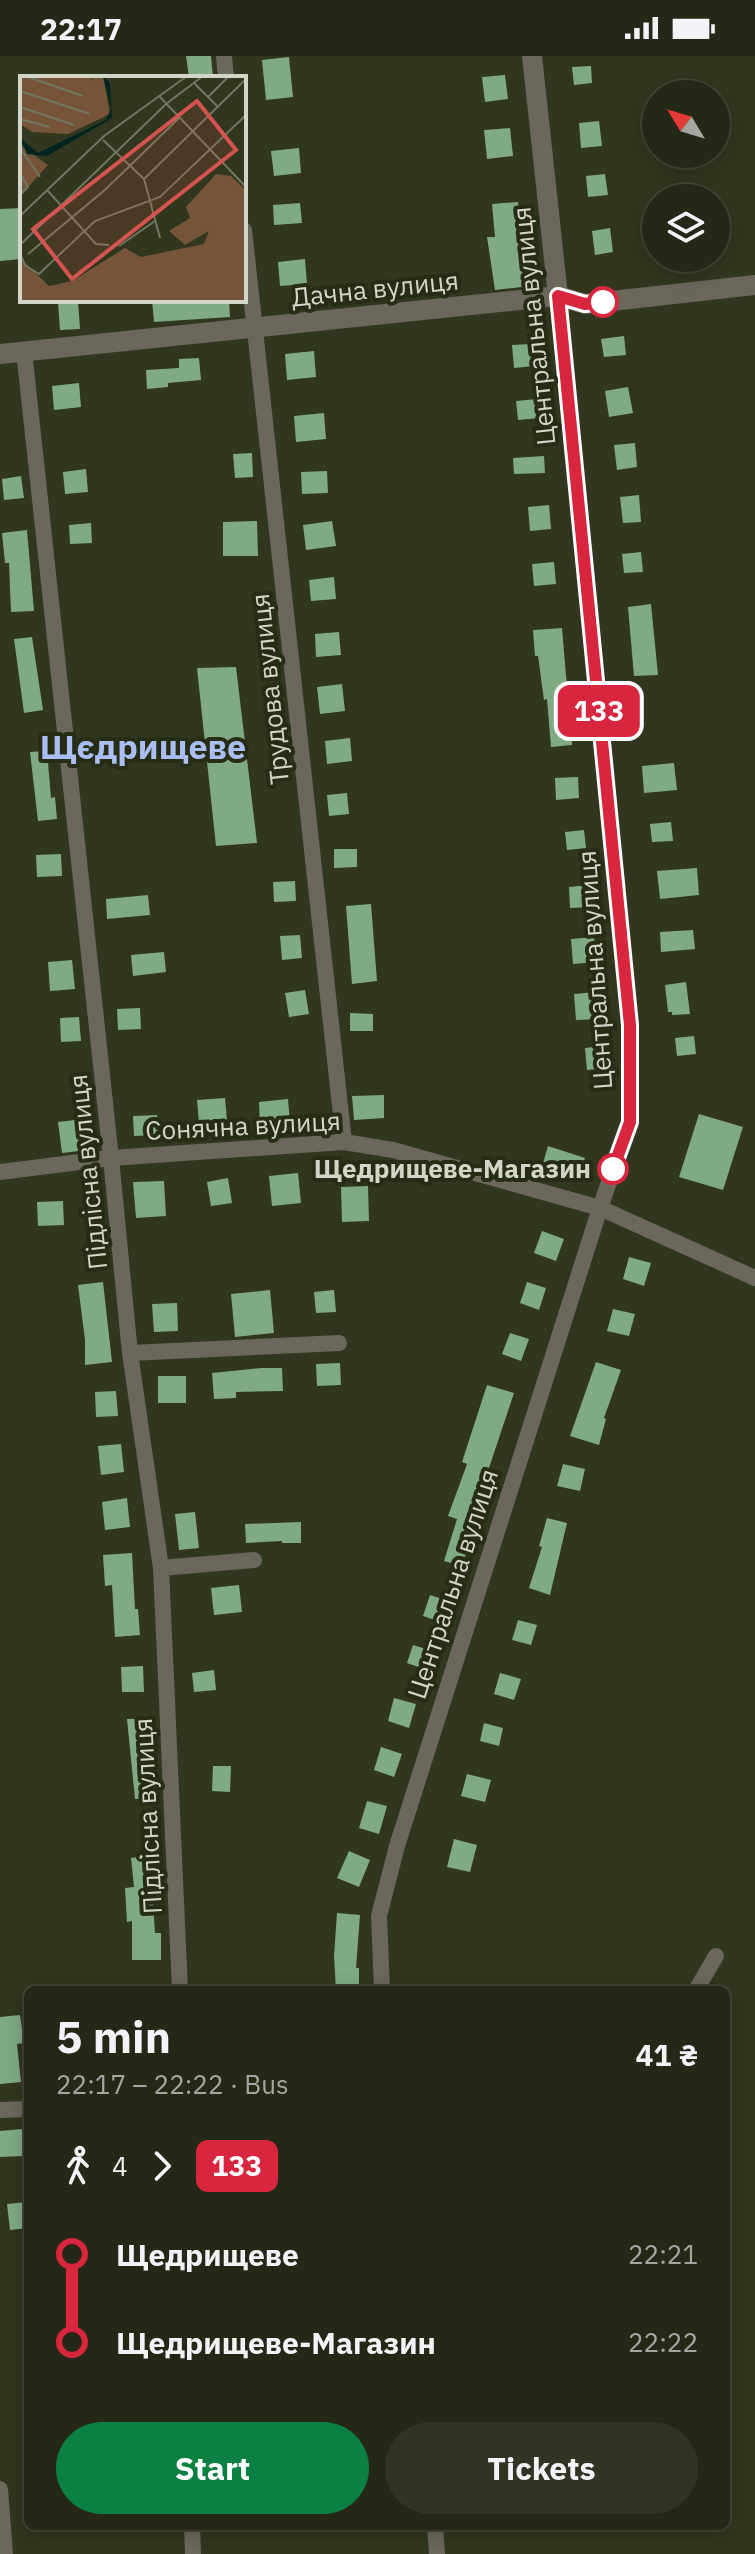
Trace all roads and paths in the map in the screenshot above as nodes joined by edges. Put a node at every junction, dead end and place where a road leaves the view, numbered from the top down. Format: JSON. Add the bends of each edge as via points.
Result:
{"nodes":[{"id":1,"x":224,"y":56,"type":"edge"},
{"id":2,"x":532,"y":56,"type":"edge"},
{"id":3,"x":226,"y":76,"type":"edge"},
{"id":4,"x":246,"y":248,"type":"edge"},
{"id":5,"x":755,"y":285,"type":"edge"},
{"id":6,"x":558,"y":296,"type":"junction"},
{"id":7,"x":255,"y":328,"type":"junction"},
{"id":8,"x":24,"y":351,"type":"junction"},
{"id":9,"x":0,"y":354,"type":"edge"},
{"id":10,"x":344,"y":1142,"type":"junction"},
{"id":11,"x":111,"y":1158,"type":"junction"},
{"id":12,"x":0,"y":1172,"type":"edge"},
{"id":13,"x":600,"y":1208,"type":"junction"},
{"id":14,"x":755,"y":1278,"type":"edge"},
{"id":15,"x":339,"y":1343,"type":"dead end"},
{"id":16,"x":130,"y":1353,"type":"junction"},
{"id":17,"x":254,"y":1560,"type":"dead end"},
{"id":18,"x":161,"y":1568,"type":"junction"},
{"id":19,"x":716,"y":1956,"type":"dead end"},
{"id":20,"x":180,"y":1986,"type":"edge"},
{"id":21,"x":382,"y":1986,"type":"edge"},
{"id":22,"x":698,"y":1986,"type":"edge"},
{"id":23,"x":24,"y":2109,"type":"edge"},
{"id":24,"x":0,"y":2110,"type":"edge"},
{"id":25,"x":0,"y":2489,"type":"edge"},
{"id":26,"x":192,"y":2530,"type":"edge"},
{"id":27,"x":435,"y":2530,"type":"edge"},
{"id":28,"x":5,"y":2554,"type":"edge"},
{"id":29,"x":193,"y":2554,"type":"edge"},
{"id":30,"x":437,"y":2554,"type":"edge"}],
"edges":[{"from":1,"to":3,"type":"street"},
{"from":2,"to":6,"type":"street","name":"Центральна вулиця"},
{"from":4,"to":7,"type":"street","name":"Трудова вулиця"},
{"from":5,"to":6,"type":"street","name":"Дачна вулиця","via":[[585,304]]},
{"from":6,"to":7,"type":"street","name":"Дачна вулиця"},
{"from":6,"to":13,"type":"street","name":"Центральна вулиця","via":[[630,1025],[630,1122]]},
{"from":7,"to":8,"type":"street","name":"Дачна вулиця"},
{"from":7,"to":10,"type":"street","name":"Трудова вулиця"},
{"from":8,"to":9,"type":"street","name":"Дачна вулиця"},
{"from":8,"to":11,"type":"street","name":"Підлісна вулиця"},
{"from":10,"to":11,"type":"street","name":"Сонячна вулиця"},
{"from":10,"to":13,"type":"street","name":"Сонячна вулиця","via":[[393,1150]]},
{"from":11,"to":12,"type":"street","name":"Сонячна вулиця"},
{"from":11,"to":16,"type":"street","name":"Підлісна вулиця"},
{"from":13,"to":14,"type":"street","name":"Сонячна вулиця"},
{"from":13,"to":21,"type":"street","name":"Центральна вулиця","via":[[397,1846],[379,1916]]},
{"from":15,"to":16,"type":"street"},
{"from":16,"to":18,"type":"street","name":"Підлісна вулиця"},
{"from":17,"to":18,"type":"street"},
{"from":18,"to":20,"type":"street","name":"Підлісна вулиця"},
{"from":19,"to":22,"type":"street"},
{"from":23,"to":24,"type":"street"},
{"from":25,"to":28,"type":"street"},
{"from":26,"to":29,"type":"street"},
{"from":27,"to":30,"type":"street"}]}
